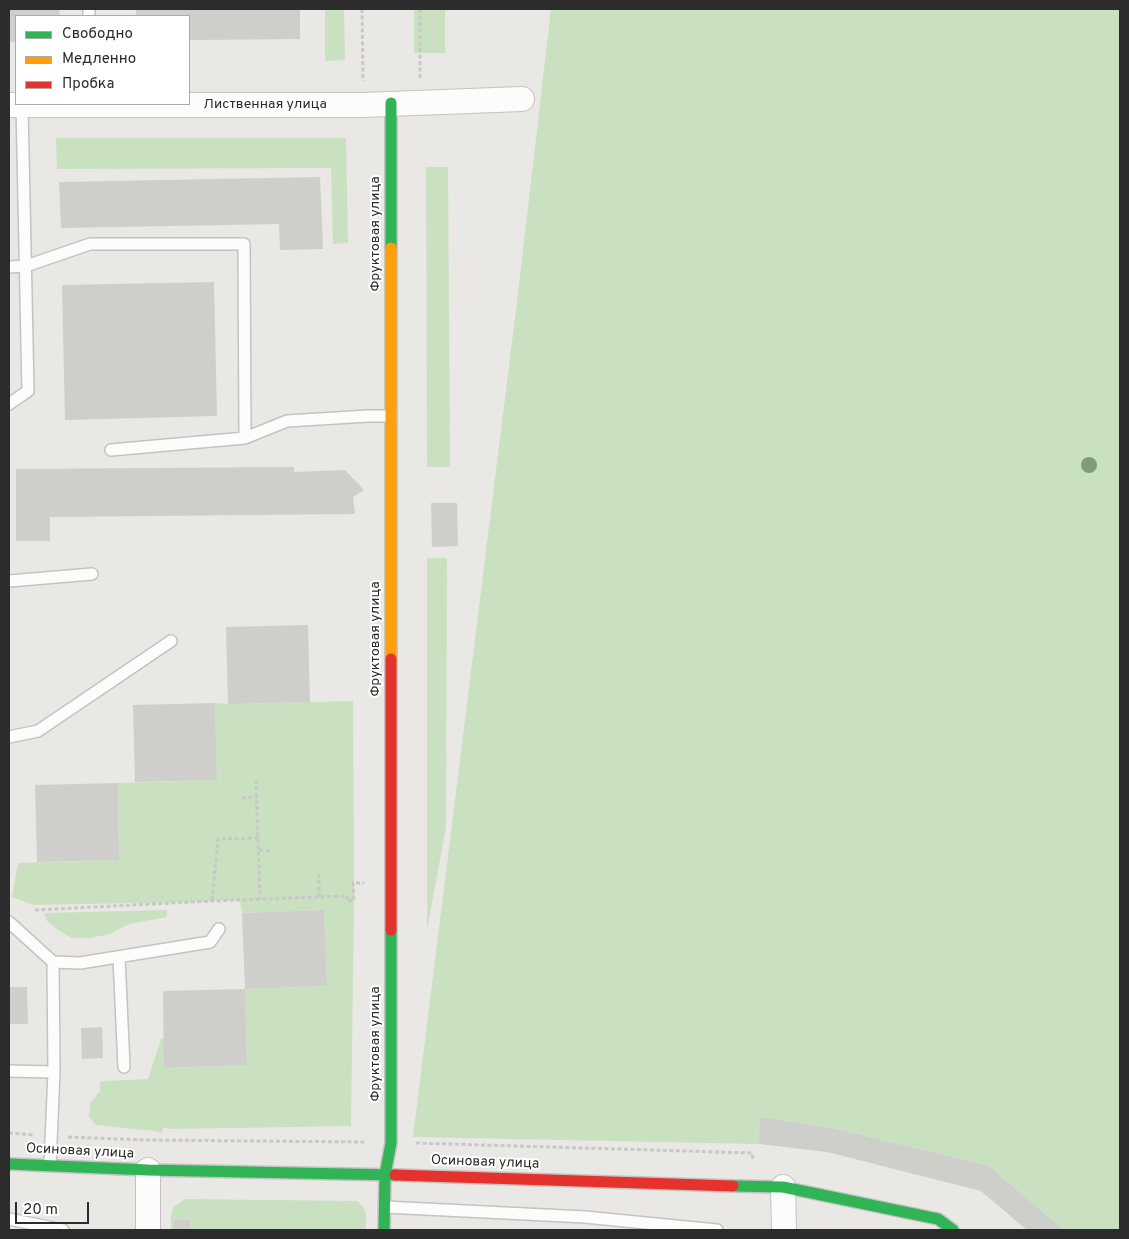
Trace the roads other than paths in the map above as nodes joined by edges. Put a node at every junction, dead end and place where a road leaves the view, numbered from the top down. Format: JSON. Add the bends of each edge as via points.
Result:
{"nodes":[{"id":1,"x":522,"y":99,"type":"dead end"},
{"id":2,"x":391,"y":103,"type":"junction"},
{"id":3,"x":190,"y":104,"type":"edge"},
{"id":4,"x":16,"y":105,"type":"edge"},
{"id":5,"x":26,"y":266,"type":"junction"},
{"id":6,"x":9,"y":267,"type":"edge"},
{"id":7,"x":9,"y":404,"type":"edge"},
{"id":8,"x":391,"y":416,"type":"junction"},
{"id":9,"x":245,"y":438,"type":"junction"},
{"id":10,"x":111,"y":450,"type":"dead end"},
{"id":11,"x":92,"y":574,"type":"dead end"},
{"id":12,"x":9,"y":581,"type":"edge"},
{"id":13,"x":171,"y":641,"type":"dead end"},
{"id":14,"x":9,"y":736,"type":"edge"},
{"id":15,"x":9,"y":922,"type":"edge"},
{"id":16,"x":219,"y":929,"type":"dead end"},
{"id":17,"x":119,"y":958,"type":"junction"},
{"id":18,"x":53,"y":962,"type":"junction"},
{"id":19,"x":124,"y":1067,"type":"dead end"},
{"id":20,"x":9,"y":1071,"type":"edge"},
{"id":21,"x":54,"y":1072,"type":"junction"},
{"id":22,"x":9,"y":1164,"type":"edge"},
{"id":23,"x":50,"y":1166,"type":"junction"},
{"id":24,"x":148,"y":1170,"type":"junction"},
{"id":25,"x":385,"y":1175,"type":"junction"},
{"id":26,"x":784,"y":1187,"type":"junction"},
{"id":27,"x":385,"y":1207,"type":"junction"},
{"id":28,"x":9,"y":1219,"type":"edge"},
{"id":29,"x":63,"y":1230,"type":"edge"},
{"id":30,"x":148,"y":1230,"type":"edge"},
{"id":31,"x":384,"y":1230,"type":"edge"},
{"id":32,"x":717,"y":1230,"type":"edge"},
{"id":33,"x":784,"y":1230,"type":"edge"},
{"id":34,"x":953,"y":1230,"type":"edge"}],
"edges":[{"from":1,"to":2,"type":"street","name":"Лиственная улица"},
{"from":2,"to":3,"type":"street","name":"Лиственная улица"},
{"from":2,"to":8,"type":"street","name":"Фруктовая улица"},
{"from":4,"to":5,"type":"lane"},
{"from":5,"to":6,"type":"lane"},
{"from":5,"to":7,"type":"lane","via":[[28,391]]},
{"from":5,"to":9,"type":"lane","via":[[90,244],[244,244]]},
{"from":8,"to":9,"type":"lane","via":[[288,422]]},
{"from":8,"to":25,"type":"street","name":"Фруктовая улица","via":[[391,1143]]},
{"from":9,"to":10,"type":"lane"},
{"from":11,"to":12,"type":"lane"},
{"from":13,"to":14,"type":"lane","via":[[38,731]]},
{"from":15,"to":18,"type":"lane"},
{"from":16,"to":17,"type":"lane","via":[[210,942]]},
{"from":17,"to":18,"type":"lane","via":[[80,963]]},
{"from":17,"to":19,"type":"lane"},
{"from":18,"to":21,"type":"lane"},
{"from":20,"to":21,"type":"lane"},
{"from":21,"to":23,"type":"lane"},
{"from":22,"to":23,"type":"street","name":"Осиновая улица"},
{"from":23,"to":24,"type":"street","name":"Осиновая улица"},
{"from":24,"to":25,"type":"street","name":"Осиновая улица"},
{"from":24,"to":30,"type":"street"},
{"from":25,"to":26,"type":"street","name":"Осиновая улица"},
{"from":25,"to":27,"type":"street","name":"Фруктовая улица"},
{"from":26,"to":33,"type":"street"},
{"from":26,"to":34,"type":"street","name":"Осиновая улица","via":[[938,1219]]},
{"from":27,"to":31,"type":"street","name":"Фруктовая улица"},
{"from":27,"to":32,"type":"lane","via":[[585,1218]]},
{"from":28,"to":29,"type":"lane"}]}
